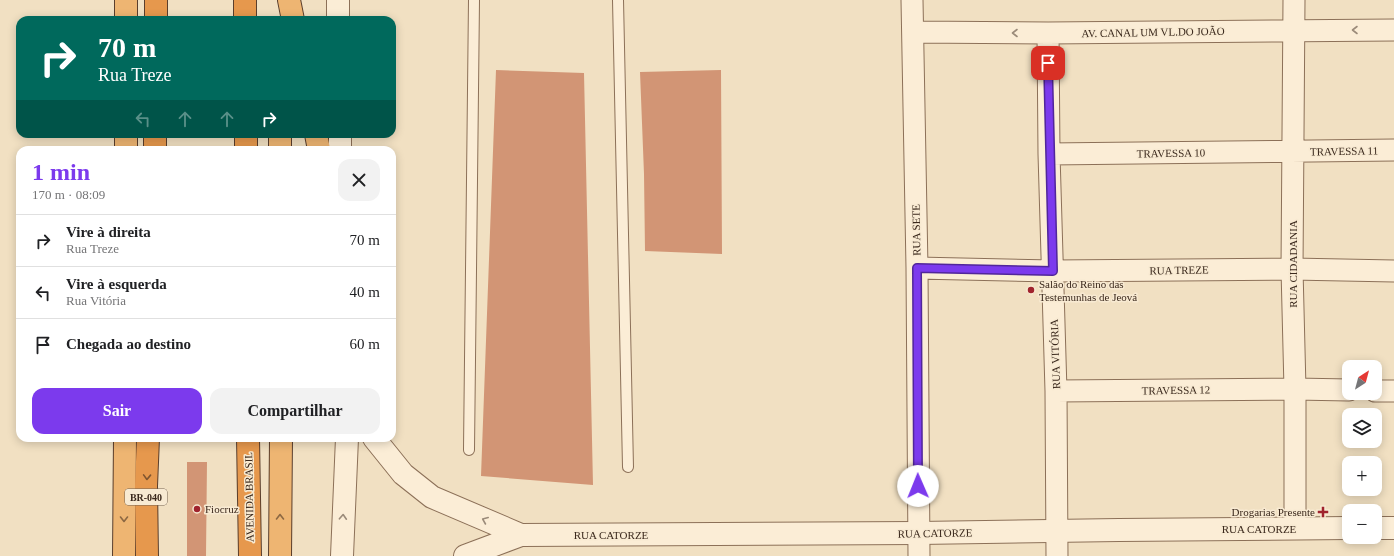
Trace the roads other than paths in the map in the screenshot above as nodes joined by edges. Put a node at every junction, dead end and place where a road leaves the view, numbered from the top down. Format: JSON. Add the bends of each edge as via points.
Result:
{"nodes":[{"id":1,"x":126,"y":0,"type":"edge"},
{"id":2,"x":156,"y":0,"type":"edge"},
{"id":3,"x":245,"y":0,"type":"edge"},
{"id":4,"x":279,"y":0,"type":"edge"},
{"id":5,"x":289,"y":0,"type":"edge"},
{"id":6,"x":338,"y":0,"type":"edge"},
{"id":7,"x":474,"y":0,"type":"edge"},
{"id":8,"x":618,"y":0,"type":"edge"},
{"id":9,"x":912,"y":0,"type":"edge"},
{"id":10,"x":1294,"y":0,"type":"edge"},
{"id":11,"x":126,"y":16,"type":"edge"},
{"id":12,"x":156,"y":16,"type":"edge"},
{"id":13,"x":245,"y":16,"type":"edge"},
{"id":14,"x":279,"y":16,"type":"edge"},
{"id":15,"x":292,"y":16,"type":"edge"},
{"id":16,"x":338,"y":16,"type":"edge"},
{"id":17,"x":1294,"y":30,"type":"junction"},
{"id":18,"x":1394,"y":30,"type":"edge"},
{"id":19,"x":913,"y":32,"type":"junction"},
{"id":20,"x":1048,"y":33,"type":"junction"},
{"id":21,"x":1394,"y":150,"type":"edge"},
{"id":22,"x":1293,"y":152,"type":"junction"},
{"id":23,"x":1049,"y":154,"type":"junction"},
{"id":24,"x":917,"y":268,"type":"junction"},
{"id":25,"x":1292,"y":269,"type":"junction"},
{"id":26,"x":1053,"y":271,"type":"junction"},
{"id":27,"x":1394,"y":271,"type":"edge"},
{"id":28,"x":1295,"y":389,"type":"junction"},
{"id":29,"x":1342,"y":390,"type":"edge"},
{"id":30,"x":1382,"y":391,"type":"edge"},
{"id":31,"x":1394,"y":391,"type":"edge"},
{"id":32,"x":1056,"y":392,"type":"junction"},
{"id":33,"x":124,"y":442,"type":"edge"},
{"id":34,"x":148,"y":442,"type":"edge"},
{"id":35,"x":248,"y":442,"type":"edge"},
{"id":36,"x":281,"y":442,"type":"edge"},
{"id":37,"x":347,"y":442,"type":"edge"},
{"id":38,"x":377,"y":442,"type":"edge"},
{"id":39,"x":469,"y":450,"type":"dead end"},
{"id":40,"x":628,"y":467,"type":"dead end"},
{"id":41,"x":1295,"y":528,"type":"junction"},
{"id":42,"x":1342,"y":528,"type":"edge"},
{"id":43,"x":1382,"y":528,"type":"edge"},
{"id":44,"x":1394,"y":528,"type":"edge"},
{"id":45,"x":1056,"y":532,"type":"junction"},
{"id":46,"x":919,"y":533,"type":"junction"},
{"id":47,"x":521,"y":535,"type":"junction"},
{"id":48,"x":124,"y":556,"type":"edge"},
{"id":49,"x":147,"y":556,"type":"edge"},
{"id":50,"x":250,"y":556,"type":"edge"},
{"id":51,"x":280,"y":556,"type":"edge"},
{"id":52,"x":342,"y":556,"type":"edge"},
{"id":53,"x":465,"y":556,"type":"edge"},
{"id":54,"x":919,"y":556,"type":"edge"},
{"id":55,"x":1057,"y":556,"type":"edge"}],
"edges":[{"from":1,"to":11,"type":"highway"},
{"from":2,"to":12,"type":"highway"},
{"from":3,"to":13,"type":"highway"},
{"from":4,"to":14,"type":"highway"},
{"from":5,"to":15,"type":"highway"},
{"from":6,"to":16,"type":"street"},
{"from":7,"to":39,"type":"lane"},
{"from":8,"to":40,"type":"lane"},
{"from":9,"to":19,"type":"street","name":"RUA SETE"},
{"from":10,"to":17,"type":"street","name":"RUA CIDADANIA"},
{"from":18,"to":17,"type":"street","name":"AV. CANAL UM VL.DO JOÃO","one_way":true},
{"from":17,"to":20,"type":"street","name":"AV. CANAL UM VL.DO JOÃO"},
{"from":17,"to":22,"type":"street","name":"RUA CIDADANIA"},
{"from":20,"to":19,"type":"street","name":"AV. CANAL UM VL.DO JOÃO","one_way":true},
{"from":19,"to":24,"type":"street","name":"RUA SETE"},
{"from":20,"to":23,"type":"street","name":"RUA VITÓRIA"},
{"from":21,"to":22,"type":"street","name":"TRAVESSA 11"},
{"from":22,"to":23,"type":"street","name":"TRAVESSA 10"},
{"from":22,"to":25,"type":"street","name":"RUA CIDADANIA"},
{"from":23,"to":26,"type":"street","name":"RUA VITÓRIA"},
{"from":24,"to":26,"type":"street","name":"RUA TREZE"},
{"from":24,"to":46,"type":"street","name":"RUA SETE"},
{"from":25,"to":26,"type":"street","name":"RUA TREZE"},
{"from":25,"to":27,"type":"street","name":"RUA TREZE"},
{"from":25,"to":28,"type":"street","name":"RUA CIDADANIA"},
{"from":26,"to":32,"type":"street","name":"RUA VITÓRIA"},
{"from":28,"to":29,"type":"street","name":"TRAVESSA 12"},
{"from":28,"to":32,"type":"street","name":"TRAVESSA 12"},
{"from":28,"to":41,"type":"street","name":"RUA CIDADANIA"},
{"from":30,"to":31,"type":"street"},
{"from":32,"to":45,"type":"street","name":"RUA VITÓRIA"},
{"from":33,"to":48,"type":"highway","one_way":true},
{"from":34,"to":49,"type":"highway","number":"BR-040","one_way":true},
{"from":35,"to":50,"type":"highway","name":"AVENIDA BRASIL"},
{"from":51,"to":36,"type":"highway","one_way":true},
{"from":52,"to":37,"type":"street","one_way":true},
{"from":47,"to":38,"type":"street","name":"RUA CATORZE","one_way":true,"via":[[432,497],[403,474]]},
{"from":41,"to":42,"type":"street","name":"RUA CATORZE"},
{"from":41,"to":45,"type":"street","name":"RUA CATORZE"},
{"from":43,"to":44,"type":"street"},
{"from":45,"to":46,"type":"street","name":"RUA CATORZE"},
{"from":45,"to":55,"type":"street","name":"RUA VITÓRIA"},
{"from":46,"to":47,"type":"street","name":"RUA CATORZE"},
{"from":46,"to":54,"type":"street","name":"RUA SETE"},
{"from":47,"to":53,"type":"street","name":"RUA CATORZE"}]}
